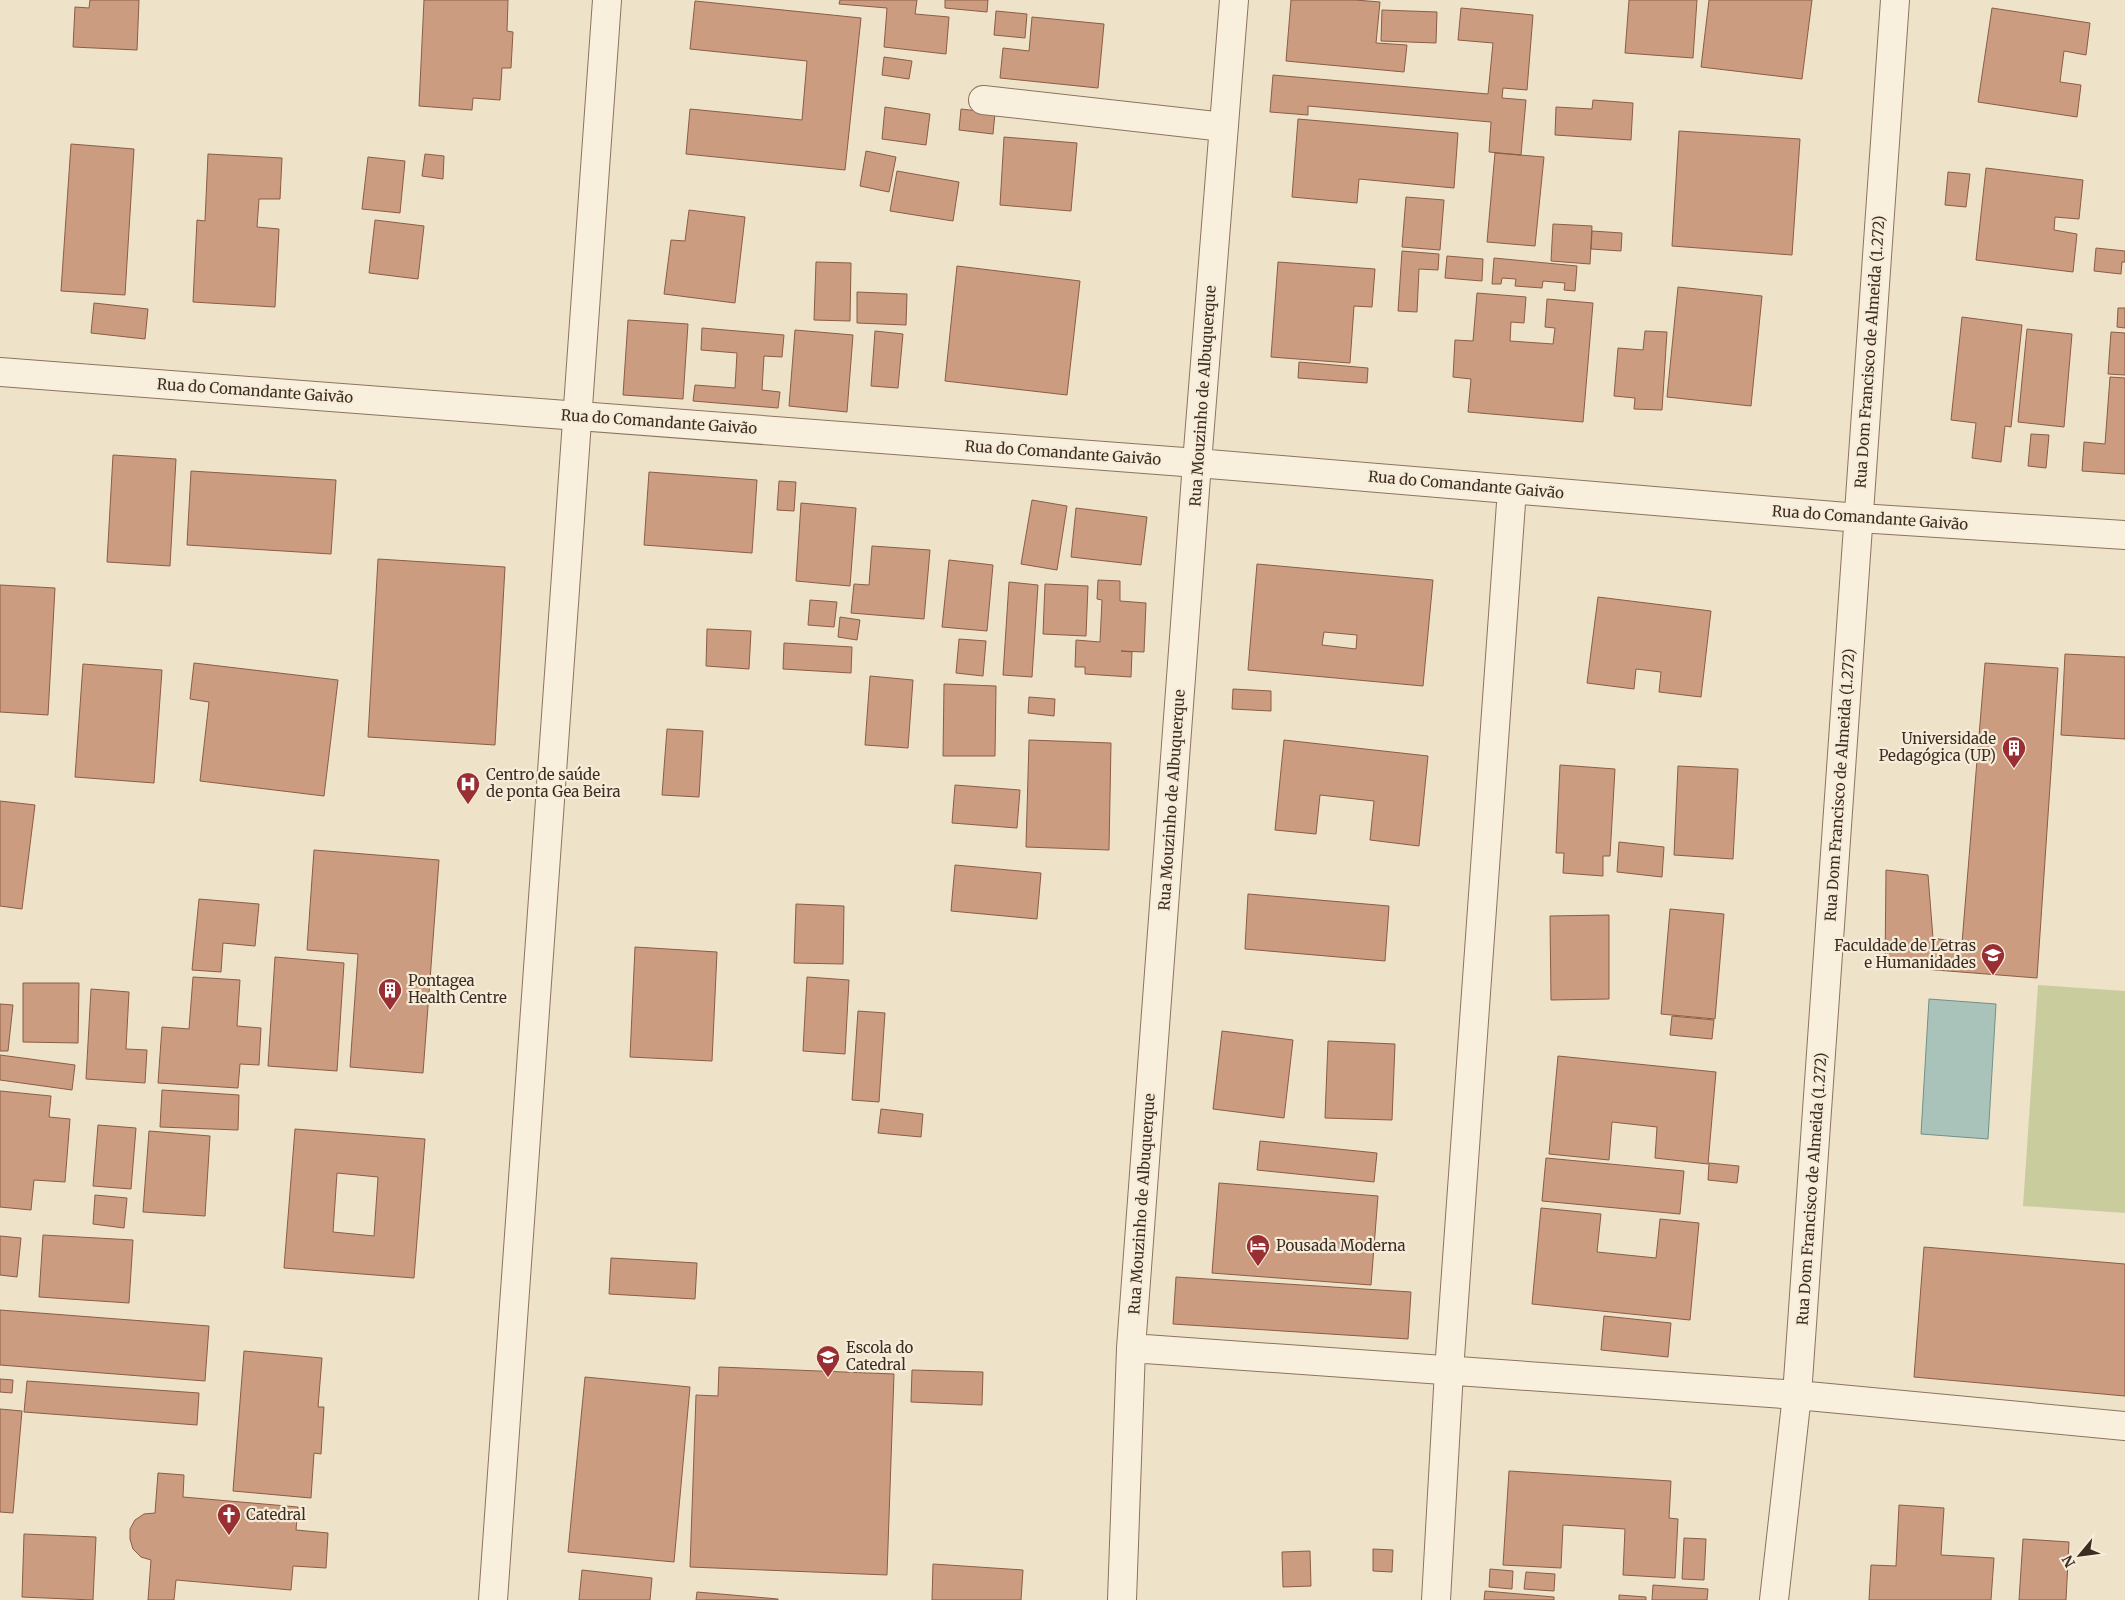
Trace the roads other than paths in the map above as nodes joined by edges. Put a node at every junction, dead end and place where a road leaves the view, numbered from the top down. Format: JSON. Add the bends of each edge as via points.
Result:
{"nodes":[{"id":1,"x":607,"y":0,"type":"edge"},
{"id":2,"x":1234,"y":0,"type":"edge"},
{"id":3,"x":1895,"y":0,"type":"edge"},
{"id":4,"x":983,"y":100,"type":"dead end"},
{"id":5,"x":1224,"y":127,"type":"junction"},
{"id":6,"x":0,"y":372,"type":"edge"},
{"id":7,"x":579,"y":416,"type":"junction"},
{"id":8,"x":1197,"y":463,"type":"junction"},
{"id":9,"x":1512,"y":489,"type":"junction"},
{"id":10,"x":1859,"y":518,"type":"junction"},
{"id":11,"x":2125,"y":535,"type":"edge"},
{"id":12,"x":1131,"y":1348,"type":"junction"},
{"id":13,"x":1449,"y":1370,"type":"junction"},
{"id":14,"x":1797,"y":1395,"type":"junction"},
{"id":15,"x":2125,"y":1426,"type":"edge"},
{"id":16,"x":493,"y":1600,"type":"edge"},
{"id":17,"x":1122,"y":1600,"type":"edge"},
{"id":18,"x":1436,"y":1600,"type":"edge"},
{"id":19,"x":1774,"y":1600,"type":"edge"}],
"edges":[{"from":1,"to":7,"type":"street"},
{"from":2,"to":5,"type":"street","name":"Rua Mouzinho de Albuquerque"},
{"from":3,"to":10,"type":"street","name":"Rua Dom Francisco de Almeida (1.272)"},
{"from":4,"to":5,"type":"street"},
{"from":5,"to":8,"type":"street","name":"Rua Mouzinho de Albuquerque"},
{"from":6,"to":7,"type":"street","name":"Rua do Comandante Gaivão"},
{"from":7,"to":8,"type":"street","name":"Rua do Comandante Gaivão"},
{"from":7,"to":16,"type":"street"},
{"from":8,"to":9,"type":"street","name":"Rua do Comandante Gaivão"},
{"from":8,"to":12,"type":"street","name":"Rua Mouzinho de Albuquerque"},
{"from":9,"to":10,"type":"street","name":"Rua do Comandante Gaivão"},
{"from":9,"to":13,"type":"street"},
{"from":10,"to":11,"type":"street","name":"Rua do Comandante Gaivão"},
{"from":10,"to":14,"type":"street","name":"Rua Dom Francisco de Almeida (1.272)"},
{"from":12,"to":13,"type":"street"},
{"from":12,"to":17,"type":"street","name":"Rua Mouzinho de Albuquerque"},
{"from":13,"to":14,"type":"street"},
{"from":13,"to":18,"type":"street"},
{"from":14,"to":15,"type":"street"},
{"from":14,"to":19,"type":"street","name":"Rua Dom Francisco de Almeida (1.272)"}]}
